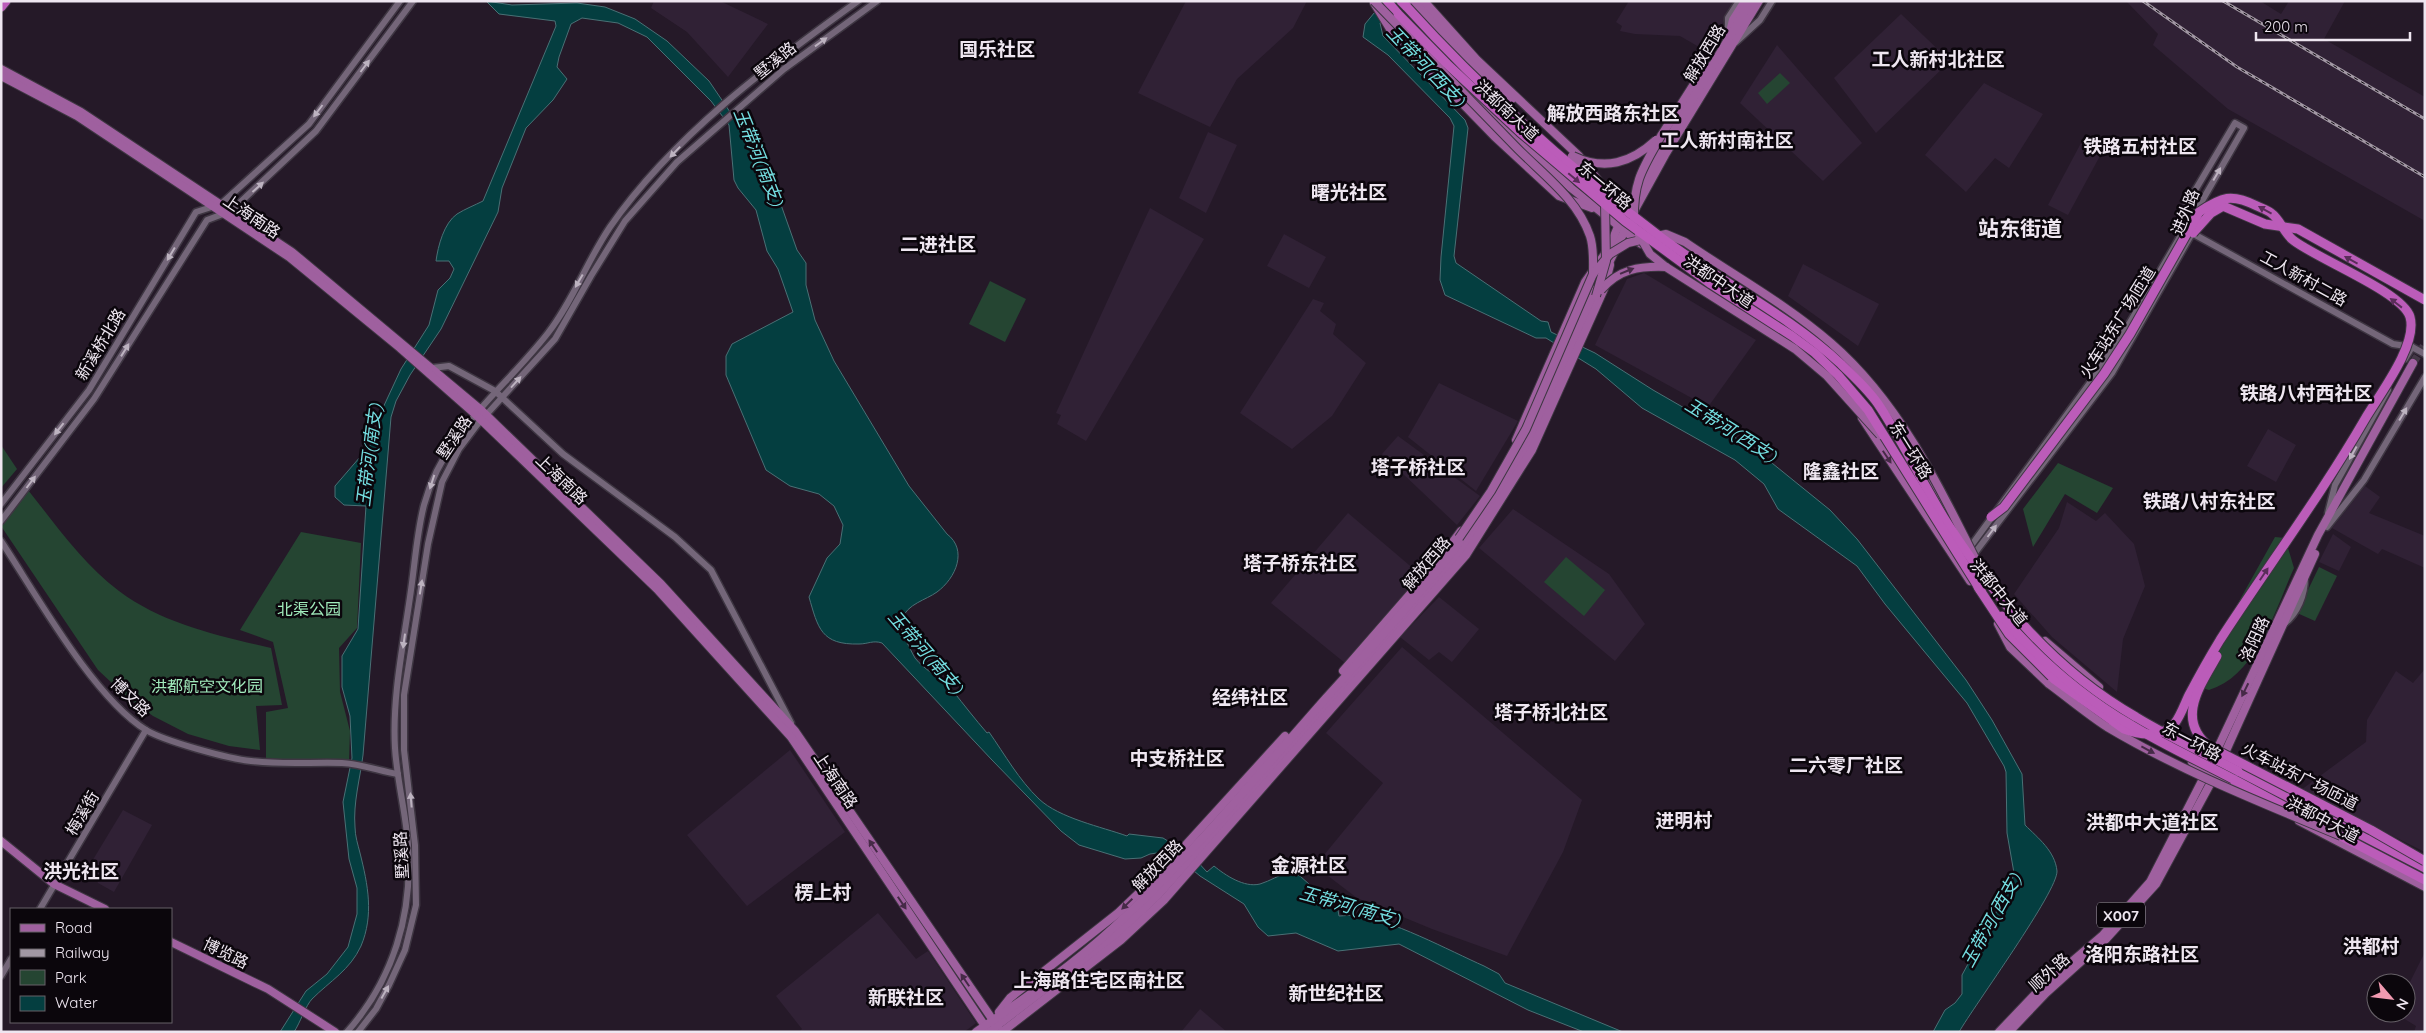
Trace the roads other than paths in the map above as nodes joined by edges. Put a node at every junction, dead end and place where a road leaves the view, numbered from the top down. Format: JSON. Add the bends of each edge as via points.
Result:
{"nodes":[{"id":1,"x":400,"y":1,"type":"edge"},
{"id":2,"x":413,"y":1,"type":"edge"},
{"id":3,"x":858,"y":1,"type":"edge"},
{"id":4,"x":877,"y":1,"type":"edge"},
{"id":5,"x":1373,"y":1,"type":"edge"},
{"id":6,"x":1378,"y":1,"type":"edge"},
{"id":7,"x":1387,"y":1,"type":"edge"},
{"id":8,"x":1424,"y":1,"type":"edge"},
{"id":9,"x":1739,"y":1,"type":"edge"},
{"id":10,"x":1745,"y":1,"type":"edge"},
{"id":11,"x":1751,"y":1,"type":"edge"},
{"id":12,"x":1760,"y":1,"type":"edge"},
{"id":13,"x":1772,"y":1,"type":"edge"},
{"id":14,"x":3,"y":2,"type":"edge"},
{"id":15,"x":1409,"y":2,"type":"edge"},
{"id":16,"x":1,"y":8,"type":"edge"},
{"id":17,"x":1730,"y":43,"type":"junction"},
{"id":18,"x":1713,"y":65,"type":"junction"},
{"id":19,"x":1,"y":69,"type":"edge"},
{"id":20,"x":1,"y":76,"type":"edge"},
{"id":21,"x":1662,"y":136,"type":"junction"},
{"id":22,"x":1572,"y":156,"type":"junction"},
{"id":23,"x":1605,"y":189,"type":"junction"},
{"id":24,"x":217,"y":206,"type":"junction"},
{"id":25,"x":1631,"y":209,"type":"junction"},
{"id":26,"x":1598,"y":211,"type":"junction"},
{"id":27,"x":228,"y":212,"type":"junction"},
{"id":28,"x":2281,"y":226,"type":"junction"},
{"id":29,"x":1621,"y":229,"type":"junction"},
{"id":30,"x":2189,"y":232,"type":"junction"},
{"id":31,"x":1610,"y":252,"type":"junction"},
{"id":32,"x":1666,"y":267,"type":"junction"},
{"id":33,"x":1593,"y":274,"type":"junction"},
{"id":34,"x":1596,"y":296,"type":"junction"},
{"id":35,"x":2425,"y":300,"type":"edge"},
{"id":36,"x":1575,"y":330,"type":"junction"},
{"id":37,"x":2412,"y":347,"type":"junction"},
{"id":38,"x":2425,"y":354,"type":"edge"},
{"id":39,"x":2415,"y":364,"type":"tunnel mouth"},
{"id":40,"x":1560,"y":365,"type":"junction"},
{"id":41,"x":431,"y":371,"type":"junction"},
{"id":42,"x":2425,"y":377,"type":"edge"},
{"id":43,"x":496,"y":391,"type":"junction"},
{"id":44,"x":502,"y":397,"type":"junction"},
{"id":45,"x":478,"y":411,"type":"junction"},
{"id":46,"x":1541,"y":417,"type":"junction"},
{"id":47,"x":484,"y":418,"type":"junction"},
{"id":48,"x":1890,"y":446,"type":"junction"},
{"id":49,"x":1,"y":504,"type":"edge"},
{"id":50,"x":1991,"y":517,"type":"junction"},
{"id":51,"x":1,"y":520,"type":"edge"},
{"id":52,"x":2327,"y":523,"type":"junction"},
{"id":53,"x":1,"y":541,"type":"edge"},
{"id":54,"x":1971,"y":552,"type":"junction"},
{"id":55,"x":1958,"y":564,"type":"junction"},
{"id":56,"x":1985,"y":579,"type":"junction"},
{"id":57,"x":1425,"y":585,"type":"junction"},
{"id":58,"x":1978,"y":588,"type":"junction"},
{"id":59,"x":2252,"y":592,"type":"junction"},
{"id":60,"x":1990,"y":608,"type":"junction"},
{"id":61,"x":146,"y":730,"type":"junction"},
{"id":62,"x":795,"y":731,"type":"junction"},
{"id":63,"x":2214,"y":755,"type":"junction"},
{"id":64,"x":2223,"y":759,"type":"junction"},
{"id":65,"x":2206,"y":771,"type":"junction"},
{"id":66,"x":398,"y":774,"type":"junction"},
{"id":67,"x":2215,"y":776,"type":"junction"},
{"id":68,"x":2341,"y":836,"type":"junction"},
{"id":69,"x":1,"y":841,"type":"edge"},
{"id":70,"x":1196,"y":849,"type":"junction"},
{"id":71,"x":2425,"y":865,"type":"edge"},
{"id":72,"x":2425,"y":880,"type":"edge"},
{"id":73,"x":54,"y":884,"type":"junction"},
{"id":74,"x":2425,"y":887,"type":"edge"},
{"id":75,"x":41,"y":908,"type":"edge"},
{"id":76,"x":103,"y":908,"type":"edge"},
{"id":77,"x":172,"y":942,"type":"edge"},
{"id":78,"x":10,"y":962,"type":"edge"},
{"id":79,"x":1,"y":976,"type":"edge"},
{"id":80,"x":998,"y":1027,"type":"edge"},
{"id":81,"x":988,"y":1030,"type":"edge"},
{"id":82,"x":335,"y":1032,"type":"edge"},
{"id":83,"x":347,"y":1032,"type":"edge"},
{"id":84,"x":358,"y":1032,"type":"edge"},
{"id":85,"x":976,"y":1032,"type":"edge"},
{"id":86,"x":1999,"y":1032,"type":"edge"},
{"id":87,"x":2009,"y":1032,"type":"edge"}],
"edges":[{"from":1,"to":24,"type":"street","name":"新溪桥北路","one_way":true,"via":[[309,124]]},
{"from":27,"to":2,"type":"street","one_way":true,"via":[[316,131]]},
{"from":3,"to":43,"type":"street","name":"墅溪路","one_way":true,"via":[[782,56],[730,99],[638,191],[609,229],[550,330]]},
{"from":44,"to":4,"type":"street","name":"墅溪路","one_way":true,"via":[[555,339],[626,221],[677,162],[784,69]]},
{"from":5,"to":26,"type":"main road","via":[[1390,29],[1494,136],[1559,196]]},
{"from":5,"to":33,"type":"main road","bridge":true,"via":[[1558,186],[1590,236]]},
{"from":6,"to":26,"type":"main road","name":"洪都南大道","bridge":true,"via":[[1474,99]]},
{"from":7,"to":48,"type":"highway","name":"东一环路","one_way":true,"bridge":true,"via":[[1520,132],[1625,221],[1711,284],[1815,353],[1868,410]]},
{"from":8,"to":23,"type":"main road","via":[[1477,60],[1579,156]]},
{"from":9,"to":17,"type":"street","via":[[1728,18]]},
{"from":10,"to":17,"type":"main road","via":[[1733,20]]},
{"from":11,"to":17,"type":"main road","name":"解放西路"},
{"from":12,"to":17,"type":"main road"},
{"from":13,"to":17,"type":"street","via":[[1754,28]]},
{"from":14,"to":16,"type":"highway"},
{"from":15,"to":22,"type":"main road"},
{"from":15,"to":23,"type":"main road","name":"洪都南大道","via":[[1536,132]]},
{"from":15,"to":56,"type":"highway","name":"东一环路","bridge":true,"via":[[1481,84],[1534,134],[1662,238],[1796,328],[1844,367],[1878,404],[1947,523]]},
{"from":17,"to":18,"type":"main road","name":"解放西路"},
{"from":17,"to":25,"type":"main road","name":"解放西路"},
{"from":18,"to":21,"type":"main road","via":[[1701,73]]},
{"from":18,"to":25,"type":"main road","name":"解放西路"},
{"from":19,"to":24,"type":"main road","name":"上海南路","via":[[81,112]]},
{"from":20,"to":24,"type":"main road","name":"上海南路","via":[[77,116]]},
{"from":21,"to":22,"type":"main road","bridge":true,"via":[[1639,155],[1612,164],[1584,161]]},
{"from":21,"to":32,"type":"main road","bridge":true,"via":[[1642,169],[1634,196],[1634,223],[1650,254]]},
{"from":22,"to":34,"type":"main road","bridge":true,"via":[[1600,188],[1605,202],[1606,261]]},
{"from":23,"to":25,"type":"main road","name":"洪都南大道"},
{"from":24,"to":27,"type":"main road","name":"上海南路"},
{"from":24,"to":49,"type":"street","name":"新溪桥北路","one_way":true,"via":[[196,212],[88,390]]},
{"from":25,"to":29,"type":"main road","name":"解放西路"},
{"from":25,"to":54,"type":"main road","name":"洪都中大道","via":[[1690,254],[1804,328],[1842,357],[1891,413]]},
{"from":26,"to":29,"type":"main road","name":"洪都南大道"},
{"from":27,"to":41,"type":"main road","name":"上海南路","via":[[292,252]]},
{"from":51,"to":27,"type":"street","one_way":true,"via":[[94,399],[207,220]]},
{"from":28,"to":30,"type":"highway","name":"火车站东广场匝道","bridge":true,"via":[[2265,224],[2223,206],[2211,212]]},
{"from":35,"to":28,"type":"highway","name":"火车站东广场匝道","one_way":true,"bridge":true,"via":[[2298,229]]},
{"from":28,"to":50,"type":"highway","name":"火车站东广场匝道","one_way":true,"bridge":true,"via":[[2272,213],[2230,197],[2215,201],[2199,212],[2104,374],[2004,506]]},
{"from":59,"to":28,"type":"highway","name":"火车站东广场匝道","one_way":true,"bridge":true,"via":[[2340,462],[2405,352],[2412,330],[2410,315],[2400,304],[2292,240]]},
{"from":29,"to":31,"type":"main road","name":"解放西路"},
{"from":29,"to":55,"type":"main road","name":"洪都中大道","one_way":true,"via":[[1724,302],[1792,345],[1838,383]]},
{"from":30,"to":30,"type":"street","name":"进外路","one_way":true,"via":[[2198,208],[2244,128],[2235,123],[2187,204]]},
{"from":30,"to":37,"type":"street","name":"工人新村二路","via":[[2393,344]]},
{"from":30,"to":50,"type":"street","name":"进外路","via":[[2100,370]]},
{"from":54,"to":30,"type":"street","name":"进外路","one_way":true,"via":[[2112,373]]},
{"from":31,"to":36,"type":"main road","via":[[1604,289]]},
{"from":31,"to":36,"type":"main road","via":[[1585,282]]},
{"from":34,"to":32,"type":"main road","one_way":true,"bridge":true,"via":[[1610,280],[1628,269]]},
{"from":32,"to":48,"type":"main road","bridge":true,"via":[[1801,355],[1827,376]]},
{"from":33,"to":56,"type":"main road","bridge":true,"via":[[1610,254],[1628,243],[1666,234],[1685,242],[1831,343],[1879,392],[1900,420]]},
{"from":33,"to":57,"type":"main road","bridge":true,"via":[[1526,429],[1491,491]]},
{"from":34,"to":46,"type":"main road"},
{"from":36,"to":40,"type":"main road"},
{"from":36,"to":40,"type":"main road"},
{"from":37,"to":38,"type":"street"},
{"from":37,"to":52,"type":"street","name":"洛阳路","one_way":true,"via":[[2335,486]]},
{"from":39,"to":52,"type":"main road","name":"洛阳路"},
{"from":40,"to":46,"type":"main road","name":"解放西路"},
{"from":40,"to":57,"type":"main road","name":"解放西路","via":[[1494,493],[1461,542]]},
{"from":40,"to":70,"type":"main road","via":[[1505,462],[1454,541],[1295,726]]},
{"from":40,"to":70,"type":"main road","via":[[1532,450],[1466,555]]},
{"from":41,"to":43,"type":"street","name":"上海南路","via":[[450,366]]},
{"from":41,"to":45,"type":"main road","name":"上海南路"},
{"from":52,"to":42,"type":"street","name":"洛阳路","one_way":true,"via":[[2364,480]]},
{"from":43,"to":44,"type":"street","name":"上海南路"},
{"from":43,"to":45,"type":"street","name":"墅溪路"},
{"from":44,"to":47,"type":"street","name":"墅溪路"},
{"from":44,"to":62,"type":"street","name":"上海南路","via":[[563,454],[676,537],[711,570]]},
{"from":45,"to":47,"type":"main road","name":"上海南路"},
{"from":45,"to":66,"type":"street","name":"墅溪路","one_way":true,"via":[[456,436],[434,474],[424,508],[396,694]]},
{"from":46,"to":70,"type":"main road","name":"解放西路","via":[[1500,495],[1430,590]]},
{"from":47,"to":62,"type":"main road","name":"上海南路","via":[[661,584]]},
{"from":47,"to":81,"type":"main road","name":"上海南路","one_way":true,"via":[[657,589],[791,737]]},
{"from":84,"to":47,"type":"street","name":"墅溪路","one_way":true,"via":[[376,1009],[405,950],[416,905],[415,845],[404,750],[404,695],[437,496],[460,449]]},
{"from":48,"to":58,"type":"highway","name":"东一环路","bridge":true},
{"from":50,"to":54,"type":"street","name":"进外路"},
{"from":52,"to":63,"type":"main road","name":"洛阳路","one_way":true},
{"from":52,"to":64,"type":"main road","name":"洛阳路"},
{"from":53,"to":61,"type":"street","name":"博文路","via":[[75,654],[106,693]]},
{"from":54,"to":55,"type":"street","name":"进外路"},
{"from":54,"to":63,"type":"main road","name":"洪都中大道","via":[[1986,577],[2016,613],[2070,665],[2121,705]]},
{"from":55,"to":60,"type":"main road","name":"洪都中大道"},
{"from":56,"to":71,"type":"highway","name":"东一环路","bridge":true,"via":[[2011,614],[2067,668],[2135,717]]},
{"from":57,"to":70,"type":"main road","name":"解放西路"},
{"from":58,"to":59,"type":"highway","name":"火车站东广场匝道","bridge":true,"via":[[2009,634],[2054,679],[2103,716],[2136,734],[2166,730],[2175,722],[2205,664]]},
{"from":58,"to":68,"type":"highway","name":"东一环路","bridge":true,"via":[[2061,675],[2130,725]]},
{"from":59,"to":71,"type":"highway","name":"火车站东广场匝道","bridge":true,"via":[[2194,699],[2191,712],[2193,727],[2200,739],[2371,830]]},
{"from":60,"to":65,"type":"main road","name":"洪都中大道","via":[[2057,678],[2104,712]]},
{"from":60,"to":68,"type":"main road","one_way":true,"bridge":true,"via":[[2010,647],[2049,684],[2105,725],[2149,751]]},
{"from":61,"to":66,"type":"street","name":"博文路","via":[[193,747],[251,761],[343,763]]},
{"from":61,"to":73,"type":"street","name":"梅溪街"},
{"from":80,"to":62,"type":"main road","name":"上海南路","one_way":true},
{"from":63,"to":64,"type":"main road","name":"洪都中大道"},
{"from":63,"to":65,"type":"main road","name":"洛阳路"},
{"from":64,"to":67,"type":"main road","name":"顺外路"},
{"from":64,"to":71,"type":"main road","name":"洪都中大道"},
{"from":65,"to":67,"type":"main road","name":"洪都中大道"},
{"from":65,"to":86,"type":"main road","name":"顺外路","number":"X007","via":[[2150,882],[2103,935],[2041,988]]},
{"from":66,"to":83,"type":"street","name":"墅溪路","via":[[408,846],[409,890],[399,943],[386,976]]},
{"from":67,"to":74,"type":"main road","name":"洪都中大道"},
{"from":67,"to":87,"type":"main road","name":"顺外路","via":[[2156,884],[2106,939],[2046,993]]},
{"from":68,"to":72,"type":"highway","name":"东一环路"},
{"from":69,"to":73,"type":"main road"},
{"from":70,"to":80,"type":"main road","name":"解放西路","one_way":true,"via":[[1166,871],[1112,930]]},
{"from":70,"to":80,"type":"main road","via":[[1164,900],[1121,940]]},
{"from":73,"to":75,"type":"street","name":"梅溪街"},
{"from":73,"to":76,"type":"main road"},
{"from":77,"to":82,"type":"main road","name":"博览路","via":[[268,989]]},
{"from":78,"to":79,"type":"street"},
{"from":80,"to":81,"type":"main road","name":"解放西路"},
{"from":81,"to":85,"type":"main road","name":"解放西路"}]}
